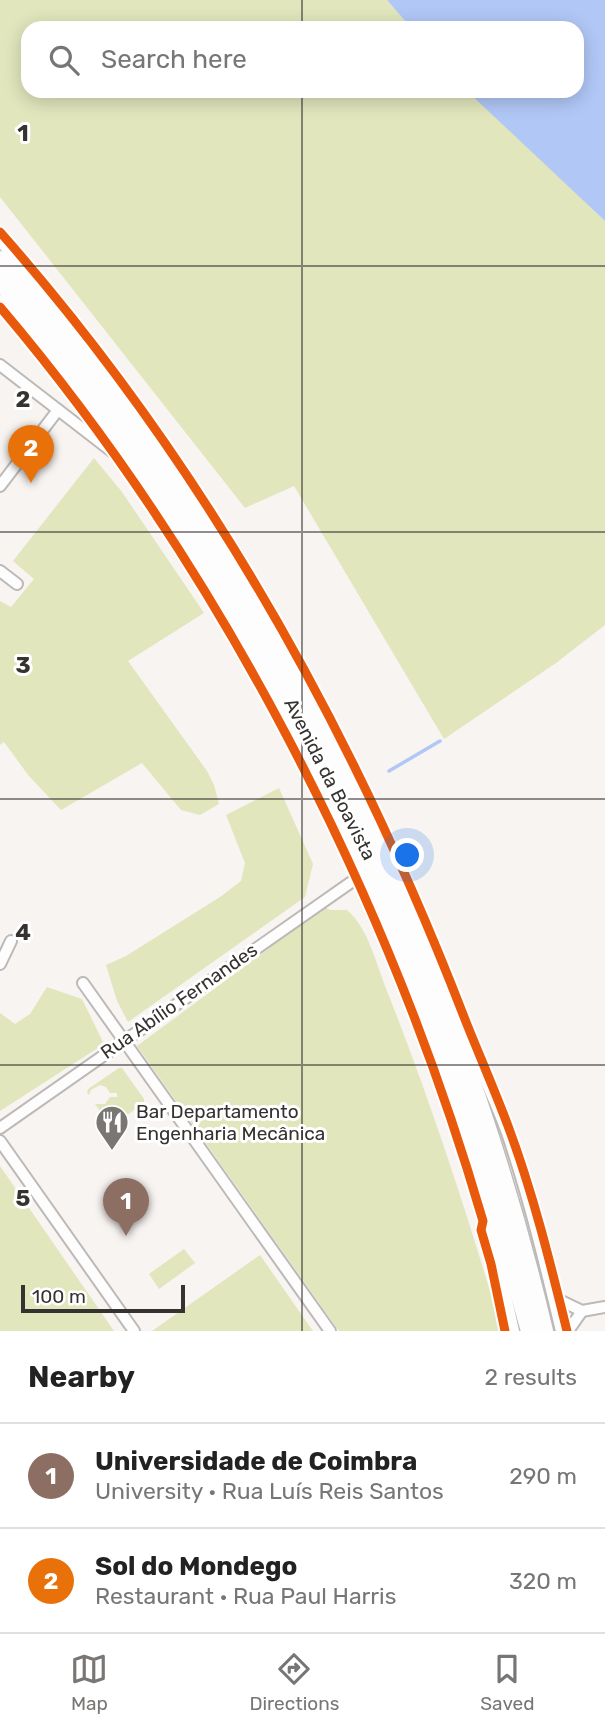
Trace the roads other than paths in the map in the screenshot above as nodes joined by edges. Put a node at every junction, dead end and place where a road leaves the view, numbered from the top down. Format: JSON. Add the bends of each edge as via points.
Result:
{"nodes":[{"id":1,"x":0,"y":241,"type":"edge"},
{"id":2,"x":0,"y":260,"type":"edge"},
{"id":3,"x":0,"y":280,"type":"edge"},
{"id":4,"x":0,"y":300,"type":"edge"},
{"id":5,"x":0,"y":365,"type":"edge"},
{"id":6,"x":58,"y":410,"type":"junction"},
{"id":7,"x":125,"y":462,"type":"junction"},
{"id":8,"x":0,"y":486,"type":"edge"},
{"id":9,"x":0,"y":570,"type":"edge"},
{"id":10,"x":17,"y":584,"type":"dead end"},
{"id":11,"x":360,"y":876,"type":"junction"},
{"id":12,"x":11,"y":941,"type":"dead end"},
{"id":13,"x":0,"y":964,"type":"edge"},
{"id":14,"x":83,"y":984,"type":"dead end"},
{"id":15,"x":124,"y":1040,"type":"junction"},
{"id":16,"x":0,"y":1129,"type":"edge"},
{"id":17,"x":0,"y":1141,"type":"edge"},
{"id":18,"x":518,"y":1256,"type":"junction"},
{"id":19,"x":553,"y":1297,"type":"junction"},
{"id":20,"x":605,"y":1307,"type":"edge"},
{"id":21,"x":582,"y":1311,"type":"junction"},
{"id":22,"x":134,"y":1331,"type":"edge"},
{"id":23,"x":330,"y":1331,"type":"edge"},
{"id":24,"x":517,"y":1331,"type":"edge"},
{"id":25,"x":530,"y":1331,"type":"edge"},
{"id":26,"x":544,"y":1331,"type":"edge"},
{"id":27,"x":558,"y":1331,"type":"edge"},
{"id":28,"x":568,"y":1331,"type":"edge"}],
"edges":[{"from":1,"to":19,"type":"street","name":"Avenida da Boavista","via":[[65,318],[172,464],[237,564],[326,717],[387,842],[505,1129]]},
{"from":2,"to":18,"type":"highway","name":"Avenida da Boavista","via":[[48,315],[150,450],[233,580],[315,723],[415,937],[488,1134]]},
{"from":3,"to":18,"type":"highway","name":"Avenida da Boavista","via":[[137,459],[220,588],[302,732],[349,824],[433,1023],[493,1198]]},
{"from":4,"to":7,"type":"street","name":"Avenida da Boavista"},
{"from":5,"to":6,"type":"street"},
{"from":6,"to":7,"type":"street"},
{"from":6,"to":8,"type":"street"},
{"from":7,"to":11,"type":"street","name":"Avenida da Boavista","via":[[248,657]]},
{"from":9,"to":10,"type":"street"},
{"from":11,"to":15,"type":"street","name":"Rua Abílio Fernandes"},
{"from":11,"to":24,"type":"street","name":"Avenida da Boavista","via":[[447,1096]]},
{"from":12,"to":13,"type":"street"},
{"from":14,"to":15,"type":"street"},
{"from":15,"to":16,"type":"street","name":"Rua Abílio Fernandes"},
{"from":15,"to":23,"type":"street"},
{"from":17,"to":22,"type":"street"},
{"from":18,"to":24,"type":"highway","via":[[510,1281]]},
{"from":18,"to":25,"type":"highway","name":"Avenida da Boavista"},
{"from":18,"to":26,"type":"highway","name":"Avenida da Boavista"},
{"from":18,"to":27,"type":"highway","via":[[544,1288]]},
{"from":19,"to":21,"type":"street"},
{"from":19,"to":27,"type":"street","name":"Avenida da Boavista"},
{"from":20,"to":21,"type":"street"},
{"from":21,"to":28,"type":"street"}]}
